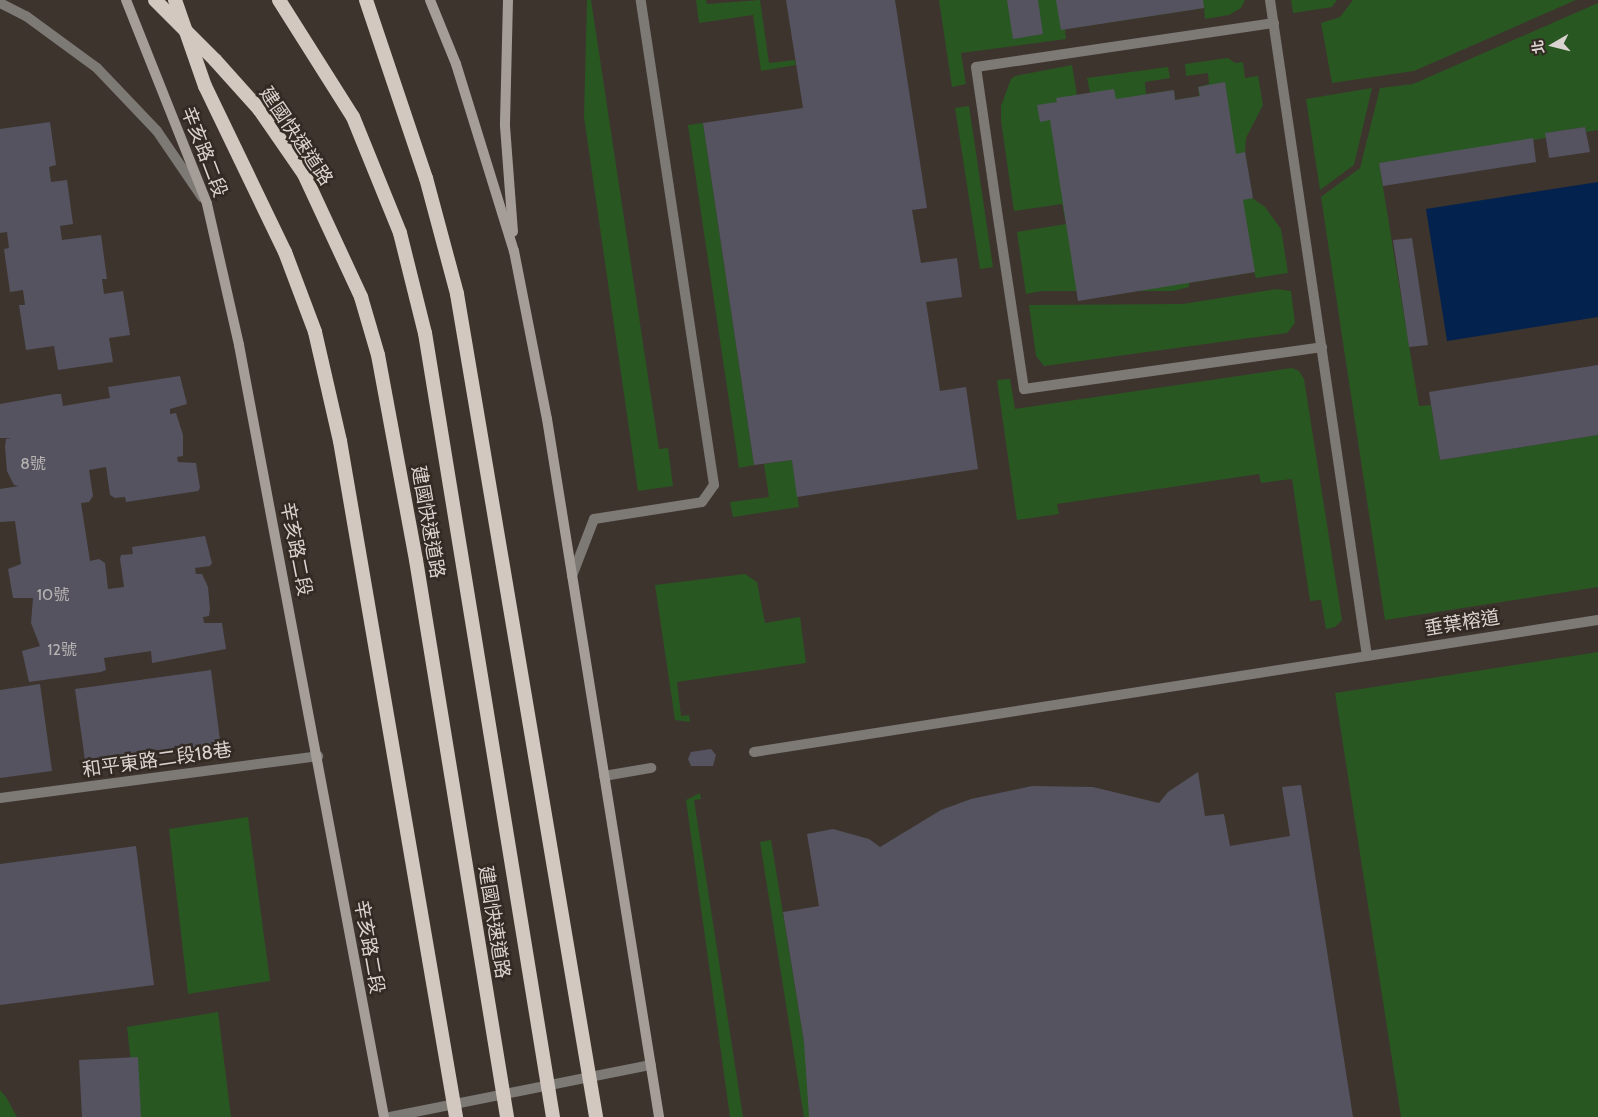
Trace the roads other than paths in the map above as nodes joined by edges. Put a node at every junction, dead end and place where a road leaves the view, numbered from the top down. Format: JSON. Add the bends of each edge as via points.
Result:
{"nodes":[{"id":1,"x":126,"y":0,"type":"edge"},
{"id":2,"x":155,"y":0,"type":"edge"},
{"id":3,"x":175,"y":0,"type":"edge"},
{"id":4,"x":279,"y":0,"type":"edge"},
{"id":5,"x":366,"y":0,"type":"edge"},
{"id":6,"x":430,"y":0,"type":"edge"},
{"id":7,"x":508,"y":0,"type":"edge"},
{"id":8,"x":641,"y":0,"type":"edge"},
{"id":9,"x":1270,"y":0,"type":"edge"},
{"id":10,"x":0,"y":4,"type":"edge"},
{"id":11,"x":1274,"y":23,"type":"junction"},
{"id":12,"x":206,"y":204,"type":"junction"},
{"id":13,"x":514,"y":251,"type":"junction"},
{"id":14,"x":1322,"y":347,"type":"junction"},
{"id":15,"x":572,"y":576,"type":"junction"},
{"id":16,"x":1598,"y":620,"type":"edge"},
{"id":17,"x":1367,"y":656,"type":"junction"},
{"id":18,"x":754,"y":752,"type":"dead end"},
{"id":19,"x":318,"y":756,"type":"junction"},
{"id":20,"x":651,"y":768,"type":"dead end"},
{"id":21,"x":604,"y":776,"type":"junction"},
{"id":22,"x":0,"y":798,"type":"edge"},
{"id":23,"x":651,"y":1065,"type":"junction"},
{"id":24,"x":384,"y":1117,"type":"edge"},
{"id":25,"x":390,"y":1117,"type":"edge"},
{"id":26,"x":456,"y":1117,"type":"edge"},
{"id":27,"x":507,"y":1117,"type":"edge"},
{"id":28,"x":553,"y":1117,"type":"edge"},
{"id":29,"x":596,"y":1117,"type":"edge"},
{"id":30,"x":659,"y":1117,"type":"edge"}],
"edges":[{"from":1,"to":12,"type":"main road","name":"辛亥路二段"},
{"from":2,"to":27,"type":"highway","name":"建國快速道路","bridge":true,"via":[[259,110],[298,166],[336,236],[361,297],[378,355],[416,560]]},
{"from":3,"to":26,"type":"highway","bridge":true,"via":[[205,86],[285,252],[315,332],[340,441]]},
{"from":4,"to":28,"type":"highway","name":"建國快速道路","bridge":true,"via":[[352,117],[400,233],[422,324]]},
{"from":5,"to":29,"type":"highway","bridge":true,"via":[[426,178],[457,294]]},
{"from":6,"to":13,"type":"main road","via":[[456,64]]},
{"from":7,"to":13,"type":"main road","via":[[505,126]]},
{"from":8,"to":15,"type":"street","via":[[714,485],[702,502],[594,518]]},
{"from":9,"to":11,"type":"street"},
{"from":10,"to":12,"type":"street","via":[[26,16],[97,68],[157,131]]},
{"from":11,"to":14,"type":"street"},
{"from":11,"to":14,"type":"street","via":[[976,66],[999,224],[1024,389]]},
{"from":12,"to":19,"type":"main road","name":"辛亥路二段","via":[[239,345]]},
{"from":13,"to":15,"type":"main road"},
{"from":14,"to":17,"type":"street"},
{"from":15,"to":21,"type":"main road"},
{"from":16,"to":17,"type":"street","name":"垂葉榕道"},
{"from":17,"to":18,"type":"street","name":"垂葉榕道"},
{"from":19,"to":22,"type":"street","name":"和平東路二段18巷"},
{"from":19,"to":24,"type":"main road","name":"辛亥路二段"},
{"from":20,"to":21,"type":"street"},
{"from":21,"to":23,"type":"main road"},
{"from":23,"to":25,"type":"street"},
{"from":23,"to":30,"type":"main road"}]}
